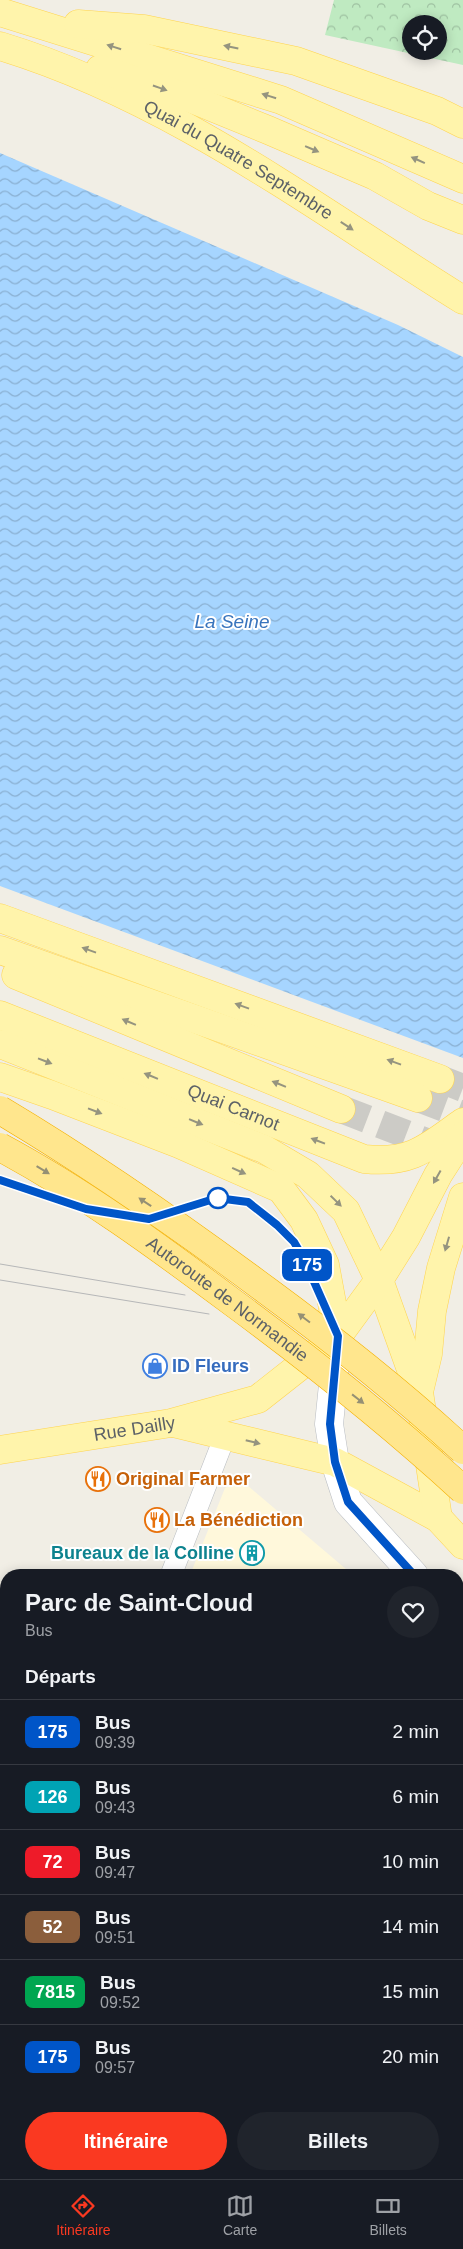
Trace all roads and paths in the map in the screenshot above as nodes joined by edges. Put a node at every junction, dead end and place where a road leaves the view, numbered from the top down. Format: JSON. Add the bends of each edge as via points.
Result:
{"nodes":[{"id":1,"x":0,"y":12,"type":"edge"},
{"id":2,"x":34,"y":21,"type":"junction"},
{"id":3,"x":0,"y":46,"type":"edge"},
{"id":4,"x":45,"y":59,"type":"junction"},
{"id":5,"x":463,"y":124,"type":"edge"},
{"id":6,"x":463,"y":179,"type":"edge"},
{"id":7,"x":463,"y":220,"type":"edge"},
{"id":8,"x":463,"y":300,"type":"edge"},
{"id":9,"x":0,"y":918,"type":"edge"},
{"id":10,"x":0,"y":950,"type":"edge"},
{"id":11,"x":0,"y":970,"type":"edge"},
{"id":12,"x":0,"y":1015,"type":"edge"},
{"id":13,"x":0,"y":1044,"type":"edge"},
{"id":14,"x":0,"y":1077,"type":"edge"},
{"id":15,"x":440,"y":1079,"type":"tunnel mouth"},
{"id":16,"x":418,"y":1098,"type":"tunnel mouth"},
{"id":17,"x":341,"y":1109,"type":"tunnel mouth"},
{"id":18,"x":0,"y":1110,"type":"edge"},
{"id":19,"x":463,"y":1122,"type":"edge"},
{"id":20,"x":463,"y":1136,"type":"edge"},
{"id":21,"x":0,"y":1147,"type":"edge"},
{"id":22,"x":463,"y":1198,"type":"edge"},
{"id":23,"x":379,"y":1280,"type":"junction"},
{"id":24,"x":338,"y":1336,"type":"junction"},
{"id":25,"x":419,"y":1392,"type":"junction"},
{"id":26,"x":171,"y":1423,"type":"junction"},
{"id":27,"x":225,"y":1436,"type":"junction"},
{"id":28,"x":0,"y":1450,"type":"edge"},
{"id":29,"x":463,"y":1450,"type":"edge"},
{"id":30,"x":335,"y":1462,"type":"junction"},
{"id":31,"x":463,"y":1490,"type":"edge"},
{"id":32,"x":438,"y":1518,"type":"junction"},
{"id":33,"x":463,"y":1545,"type":"edge"},
{"id":34,"x":172,"y":1569,"type":"edge"},
{"id":35,"x":409,"y":1569,"type":"edge"}],
"edges":[{"from":1,"to":2,"type":"main road"},
{"from":5,"to":2,"type":"main road","one_way":true,"via":[[437,111],[296,61],[144,29]]},
{"from":6,"to":2,"type":"main road","one_way":true,"via":[[281,100]]},
{"from":3,"to":4,"type":"main road","name":"Quai du Quatre Septembre"},
{"from":4,"to":7,"type":"main road","one_way":true,"via":[[103,70],[192,99],[376,176],[428,206]]},
{"from":4,"to":8,"type":"main road","name":"Quai du Quatre Septembre","one_way":true,"via":[[210,138]]},
{"from":15,"to":9,"type":"main road","one_way":true},
{"from":10,"to":16,"type":"main road"},
{"from":17,"to":11,"type":"main road","one_way":true},
{"from":19,"to":12,"type":"main road","name":"Quai Carnot","one_way":true,"via":[[427,1149],[408,1157],[364,1159]]},
{"from":13,"to":23,"type":"main road","name":"Quai Carnot","one_way":true,"via":[[264,1149],[308,1175],[346,1211]]},
{"from":14,"to":24,"type":"main road","one_way":true,"via":[[170,1140],[281,1190],[304,1220],[325,1265]]},
{"from":29,"to":18,"type":"highway","name":"Autoroute de Normandie","one_way":true,"bridge":true,"via":[[372,1372],[229,1262],[146,1202]]},
{"from":20,"to":23,"type":"main road","one_way":true},
{"from":21,"to":31,"type":"highway","name":"Autoroute de Normandie","one_way":true,"bridge":true,"via":[[41,1169],[130,1227],[211,1286],[368,1407]]},
{"from":22,"to":25,"type":"main road","one_way":true,"via":[[441,1268]]},
{"from":23,"to":24,"type":"main road"},
{"from":23,"to":25,"type":"main road","name":"Quai Carnot"},
{"from":24,"to":26,"type":"main road","name":"Rue Dailly","via":[[266,1394]]},
{"from":24,"to":30,"type":"main road","via":[[330,1424]]},
{"from":25,"to":32,"type":"main road"},
{"from":26,"to":27,"type":"main road"},
{"from":26,"to":28,"type":"main road","name":"Rue Dailly"},
{"from":27,"to":30,"type":"main road","one_way":true},
{"from":27,"to":34,"type":"street"},
{"from":30,"to":32,"type":"main road"},
{"from":30,"to":35,"type":"main road","via":[[348,1502]]},
{"from":32,"to":33,"type":"main road"}]}
